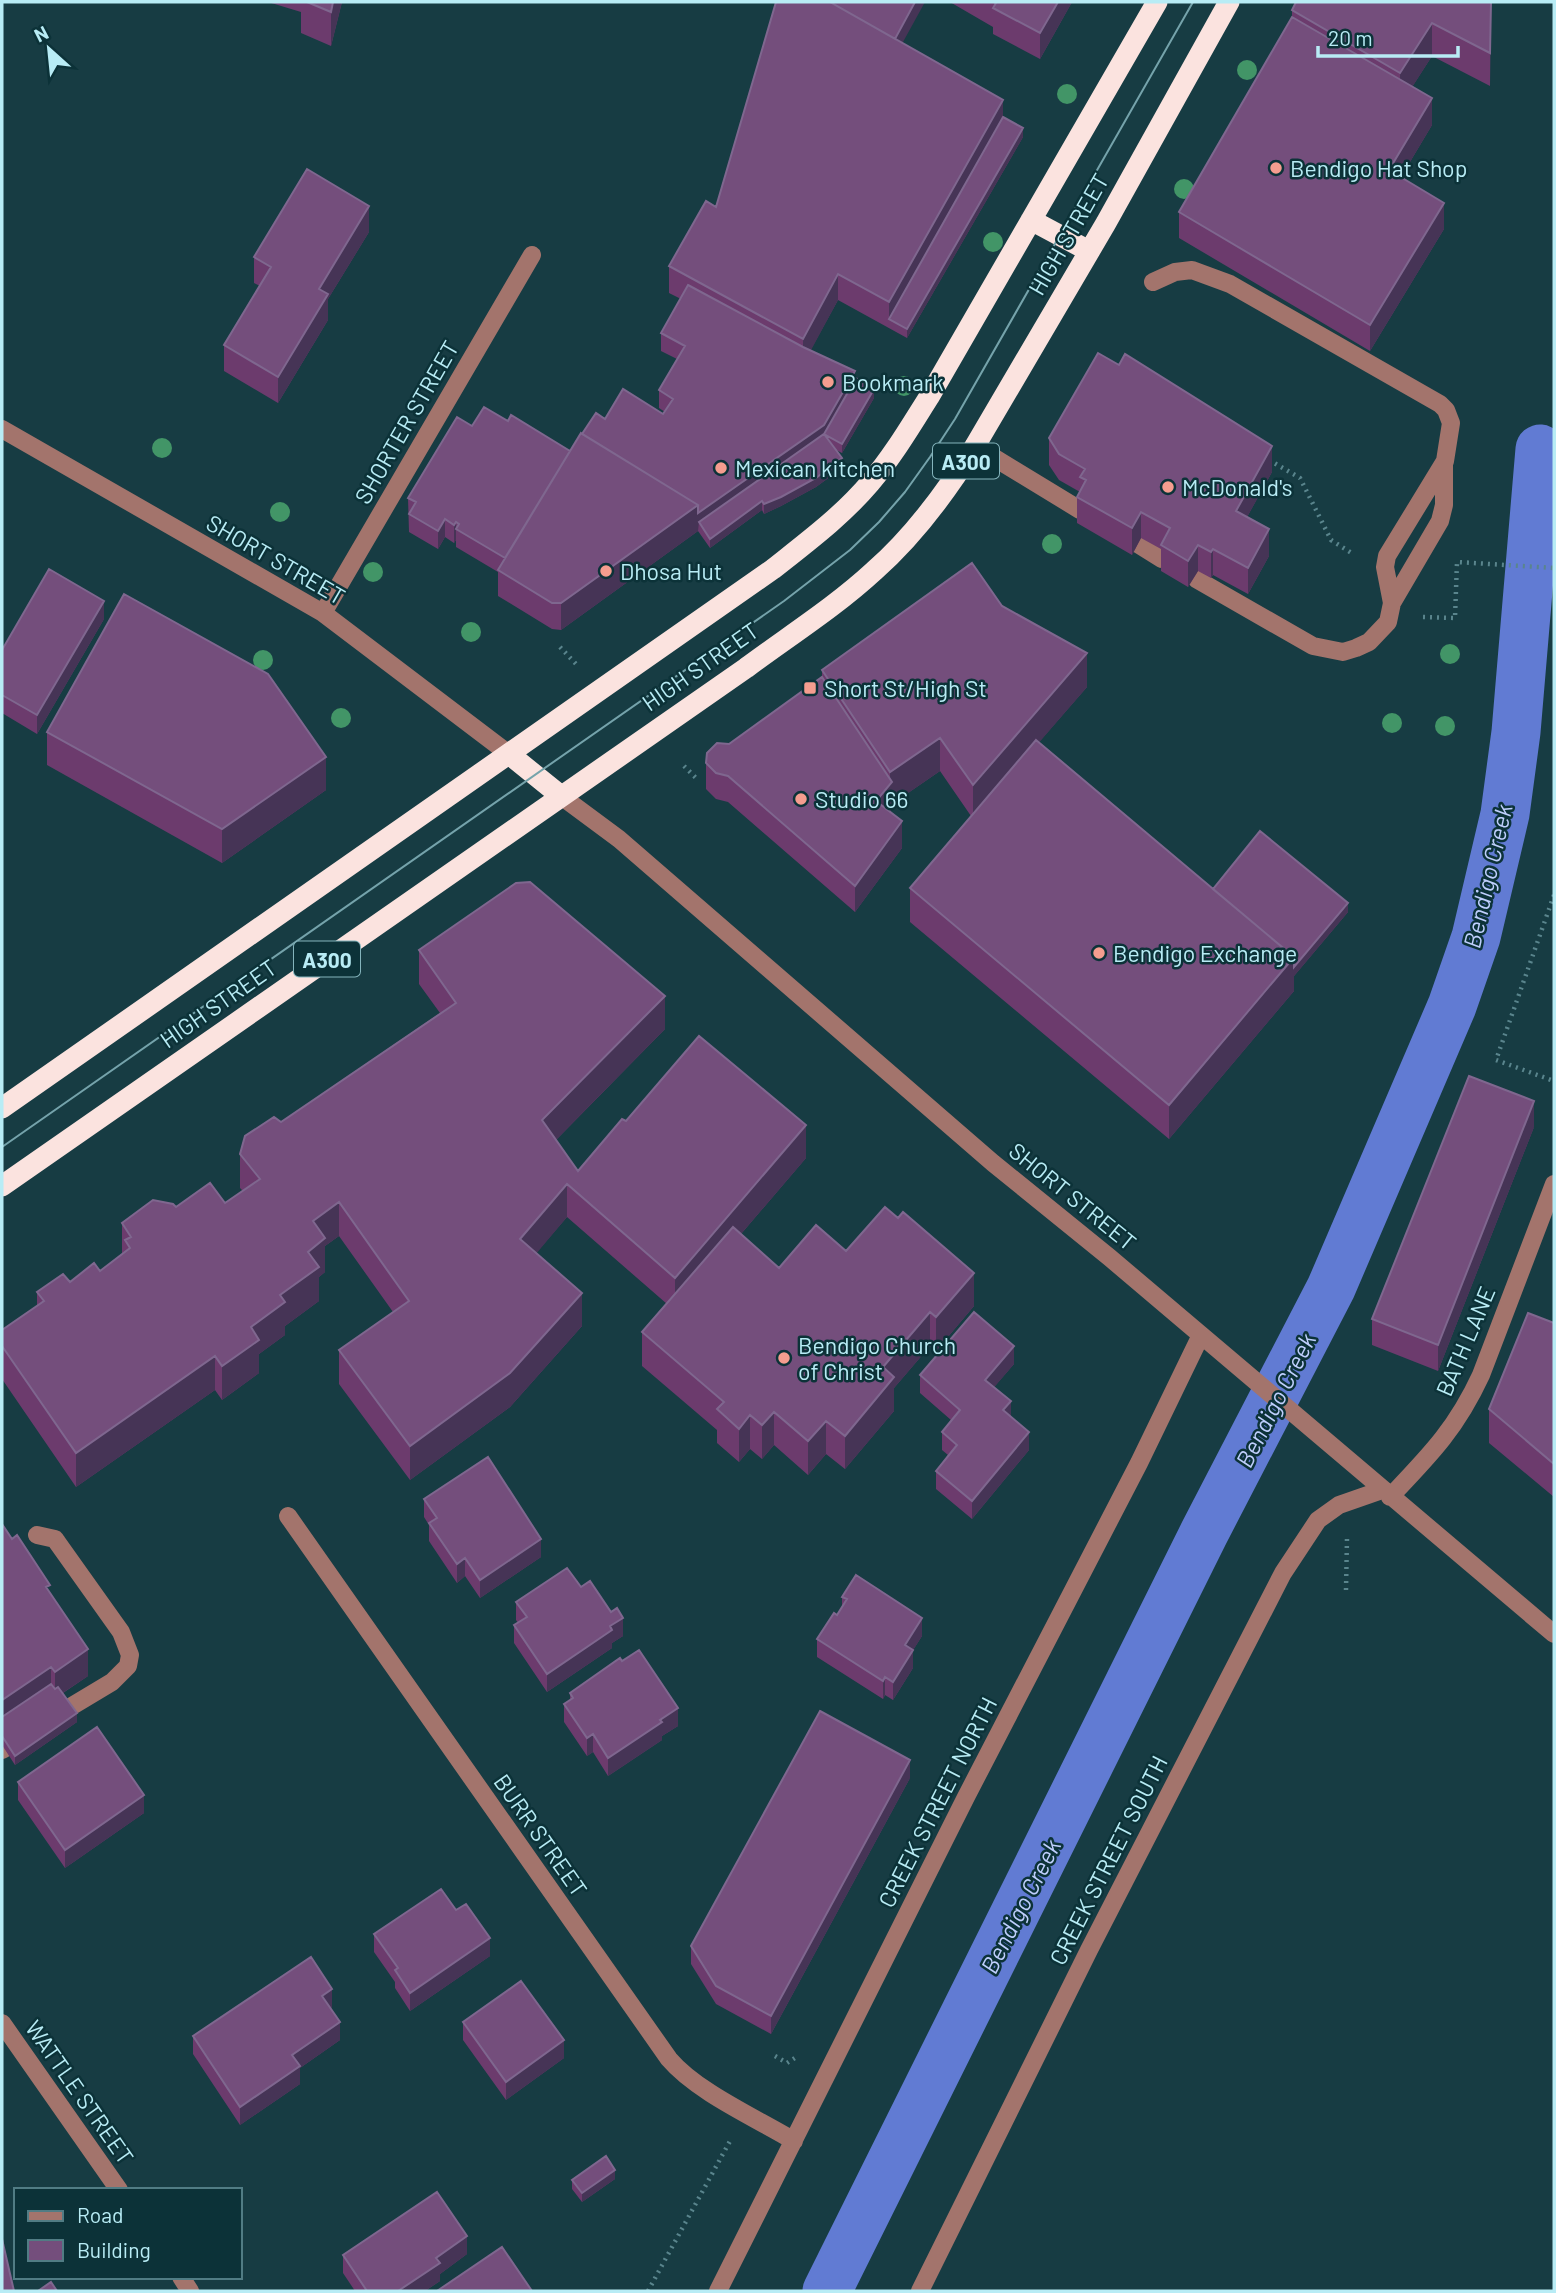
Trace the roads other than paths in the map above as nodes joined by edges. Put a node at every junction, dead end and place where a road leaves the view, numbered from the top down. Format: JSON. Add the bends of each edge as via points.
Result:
{"nodes":[{"id":1,"x":1157,"y":2,"type":"edge"},
{"id":2,"x":1228,"y":2,"type":"edge"},
{"id":3,"x":1031,"y":220,"type":"junction"},
{"id":4,"x":1089,"y":251,"type":"junction"},
{"id":5,"x":533,"y":255,"type":"dead end"},
{"id":6,"x":1153,"y":282,"type":"dead end"},
{"id":7,"x":2,"y":429,"type":"edge"},
{"id":8,"x":975,"y":446,"type":"junction"},
{"id":9,"x":1445,"y":461,"type":"junction"},
{"id":10,"x":1080,"y":510,"type":"edge"},
{"id":11,"x":1138,"y":544,"type":"edge"},
{"id":12,"x":1162,"y":559,"type":"edge"},
{"id":13,"x":1196,"y":579,"type":"edge"},
{"id":14,"x":1392,"y":603,"type":"junction"},
{"id":15,"x":323,"y":613,"type":"junction"},
{"id":16,"x":509,"y":754,"type":"junction"},
{"id":17,"x":561,"y":796,"type":"junction"},
{"id":18,"x":2,"y":1108,"type":"edge"},
{"id":19,"x":1554,"y":1184,"type":"edge"},
{"id":20,"x":2,"y":1186,"type":"edge"},
{"id":21,"x":1201,"y":1335,"type":"junction"},
{"id":22,"x":1386,"y":1493,"type":"junction"},
{"id":23,"x":288,"y":1516,"type":"dead end"},
{"id":24,"x":37,"y":1535,"type":"dead end"},
{"id":25,"x":1554,"y":1634,"type":"edge"},
{"id":26,"x":67,"y":1709,"type":"edge"},
{"id":27,"x":2,"y":2023,"type":"edge"},
{"id":28,"x":794,"y":2141,"type":"junction"},
{"id":29,"x":118,"y":2188,"type":"edge"},
{"id":30,"x":718,"y":2291,"type":"edge"},
{"id":31,"x":920,"y":2291,"type":"edge"}],
"edges":[{"from":1,"to":3,"type":"highway","name":"HIGH STREET","number":"A300"},
{"from":2,"to":4,"type":"highway","name":"HIGH STREET","number":"A300"},
{"from":3,"to":4,"type":"highway"},
{"from":3,"to":16,"type":"highway","name":"HIGH STREET","number":"A300","via":[[897,447],[845,509],[773,569]]},
{"from":4,"to":8,"type":"highway","name":"HIGH STREET","number":"A300"},
{"from":5,"to":15,"type":"street","name":"SHORTER STREET"},
{"from":6,"to":9,"type":"street","via":[[1192,270],[1230,284],[1440,404],[1451,423]]},
{"from":7,"to":15,"type":"street","name":"SHORT STREET"},
{"from":8,"to":10,"type":"street"},
{"from":8,"to":17,"type":"highway","name":"HIGH STREET","number":"A300","via":[[946,490],[875,571],[746,668]]},
{"from":9,"to":14,"type":"street","via":[[1444,513]]},
{"from":9,"to":14,"type":"street","via":[[1387,556]]},
{"from":11,"to":12,"type":"street"},
{"from":13,"to":14,"type":"street","via":[[1329,651],[1343,652],[1369,642],[1388,622]]},
{"from":15,"to":16,"type":"street","name":"SHORT STREET"},
{"from":16,"to":17,"type":"highway"},
{"from":16,"to":18,"type":"highway","name":"HIGH STREET","number":"A300"},
{"from":17,"to":20,"type":"highway","name":"HIGH STREET","number":"A300"},
{"from":17,"to":21,"type":"street","name":"SHORT STREET","via":[[619,839],[993,1163]]},
{"from":19,"to":22,"type":"street","name":"BATH LANE","via":[[1469,1401],[1438,1446]]},
{"from":21,"to":22,"type":"street","name":"SHORT STREET"},
{"from":21,"to":28,"type":"street","name":"CREEK STREET NORTH"},
{"from":22,"to":25,"type":"street","name":"SHORT STREET"},
{"from":22,"to":31,"type":"street","name":"CREEK STREET SOUTH","via":[[1339,1505],[1318,1520],[1283,1573]]},
{"from":23,"to":28,"type":"street","name":"BURR STREET","via":[[669,2059],[702,2086]]},
{"from":24,"to":26,"type":"street","via":[[55,1539],[121,1632],[130,1655],[128,1666],[112,1682]]},
{"from":27,"to":29,"type":"street","name":"WATTLE STREET"},
{"from":28,"to":30,"type":"street","name":"CREEK STREET NORTH"}]}
